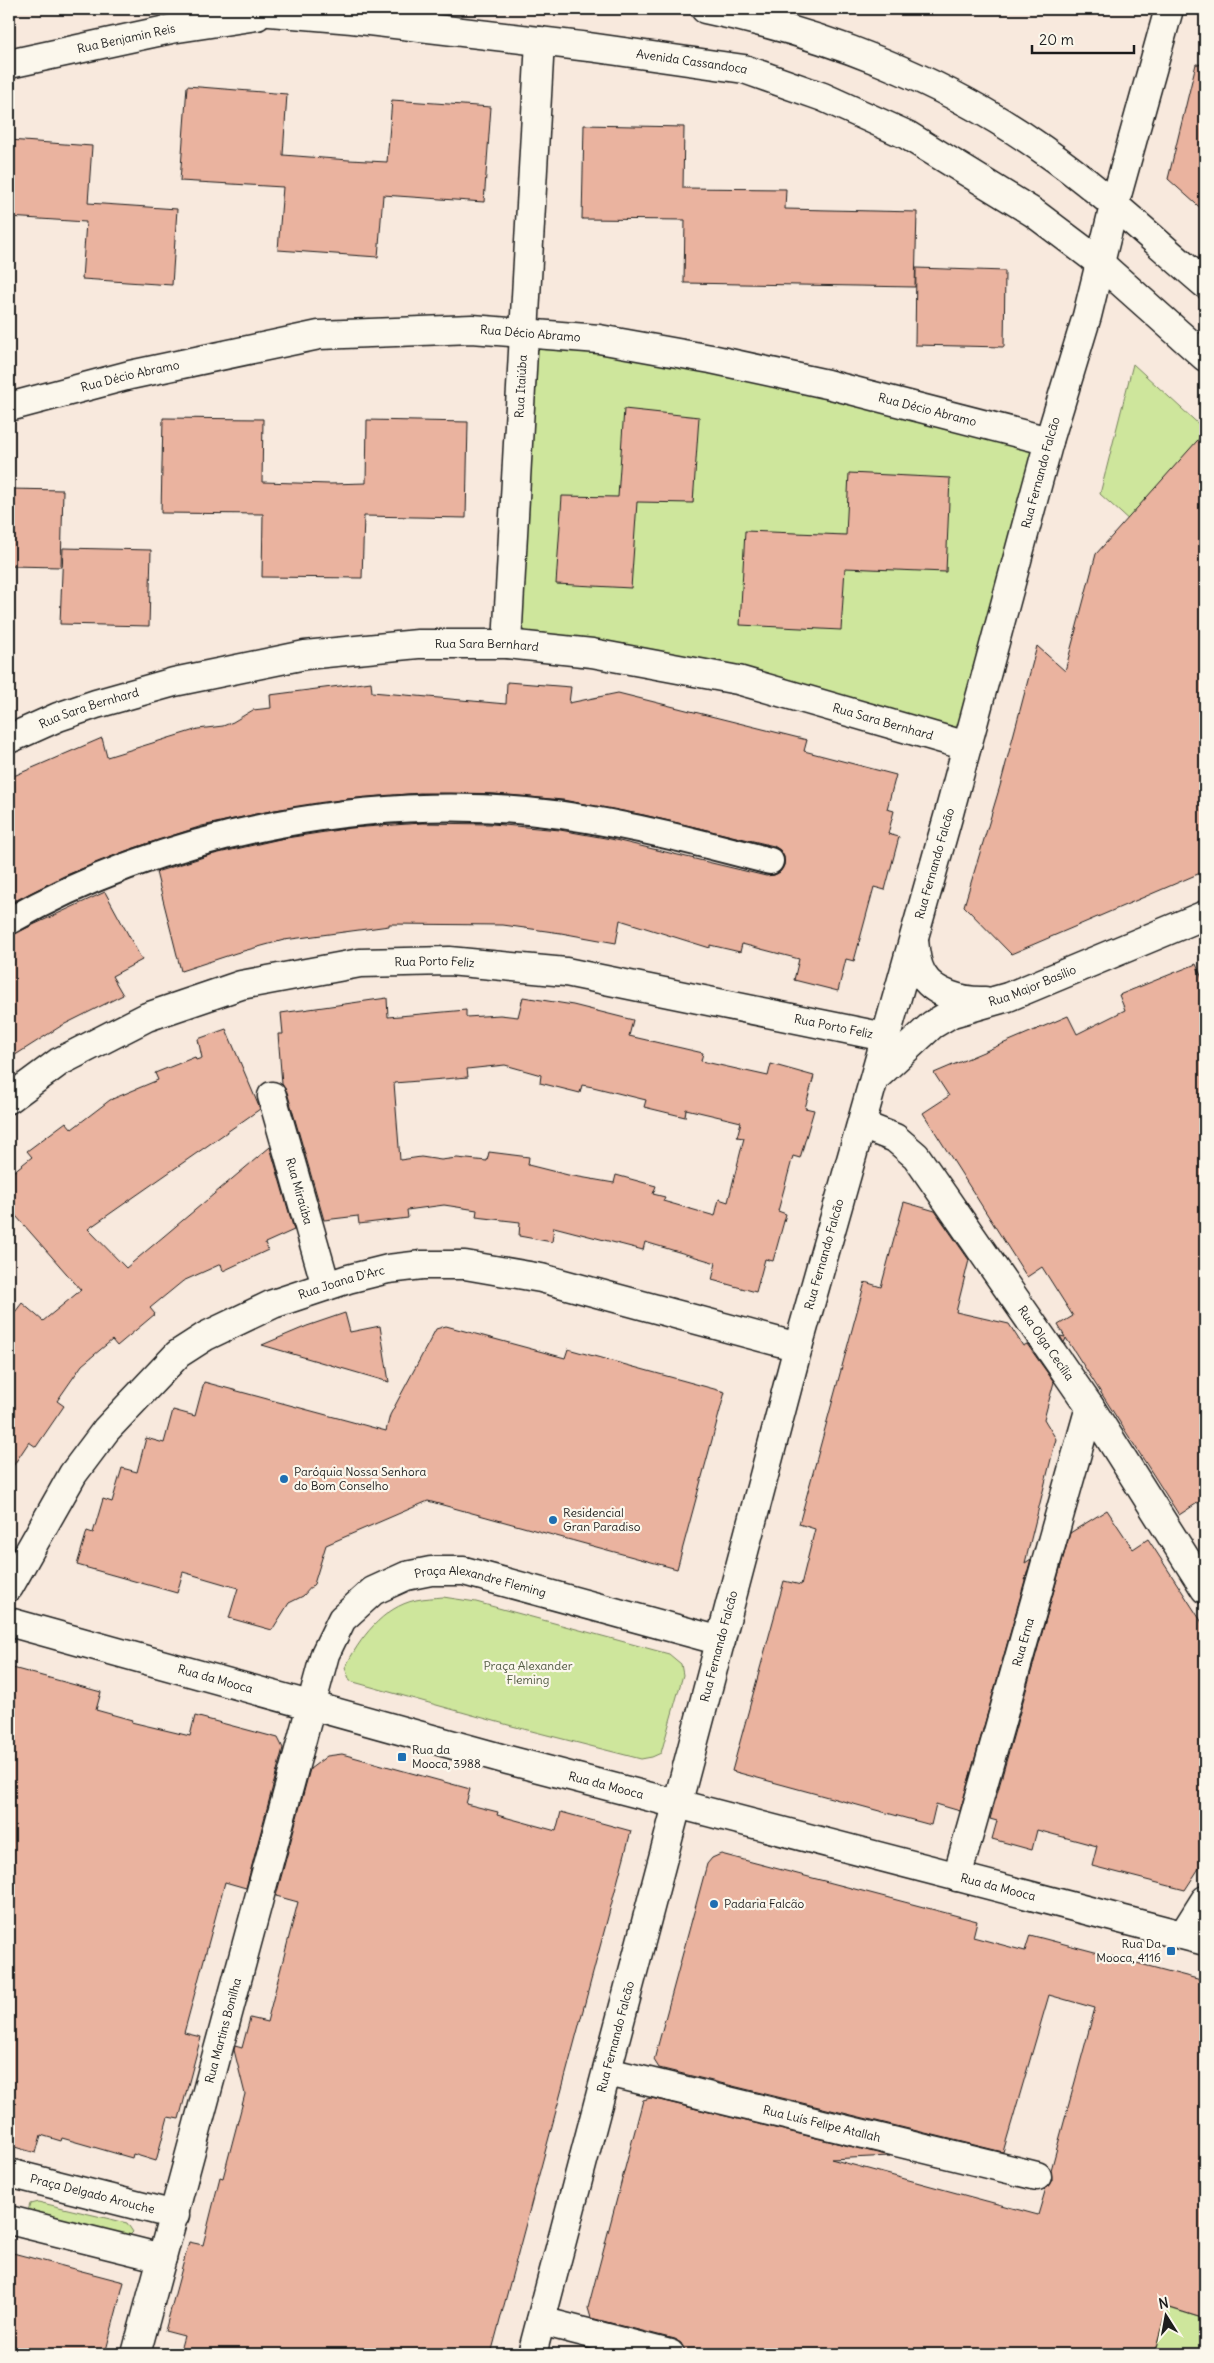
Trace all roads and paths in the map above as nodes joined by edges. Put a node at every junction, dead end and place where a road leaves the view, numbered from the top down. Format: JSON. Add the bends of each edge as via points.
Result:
{"nodes":[{"id":1,"x":234,"y":9,"type":"edge"},
{"id":2,"x":1169,"y":9,"type":"edge"},
{"id":3,"x":721,"y":10,"type":"edge"},
{"id":4,"x":275,"y":14,"type":"junction"},
{"id":5,"x":540,"y":41,"type":"junction"},
{"id":6,"x":9,"y":64,"type":"edge"},
{"id":7,"x":1114,"y":206,"type":"junction"},
{"id":8,"x":1100,"y":264,"type":"junction"},
{"id":9,"x":1205,"y":284,"type":"edge"},
{"id":10,"x":524,"y":332,"type":"junction"},
{"id":11,"x":1205,"y":357,"type":"edge"},
{"id":12,"x":9,"y":407,"type":"edge"},
{"id":13,"x":1049,"y":441,"type":"junction"},
{"id":14,"x":508,"y":644,"type":"junction"},
{"id":15,"x":9,"y":739,"type":"edge"},
{"id":16,"x":967,"y":746,"type":"junction"},
{"id":17,"x":770,"y":861,"type":"dead end"},
{"id":18,"x":1205,"y":915,"type":"edge"},
{"id":19,"x":9,"y":922,"type":"edge"},
{"id":20,"x":914,"y":938,"type":"junction"},
{"id":21,"x":1008,"y":997,"type":"junction"},
{"id":22,"x":885,"y":1037,"type":"junction"},
{"id":23,"x":874,"y":1079,"type":"junction"},
{"id":24,"x":272,"y":1096,"type":"dead end"},
{"id":25,"x":9,"y":1099,"type":"edge"},
{"id":26,"x":862,"y":1124,"type":"junction"},
{"id":27,"x":326,"y":1286,"type":"junction"},
{"id":28,"x":798,"y":1348,"type":"junction"},
{"id":29,"x":1090,"y":1407,"type":"junction"},
{"id":30,"x":9,"y":1587,"type":"edge"},
{"id":31,"x":1205,"y":1589,"type":"edge"},
{"id":32,"x":9,"y":1622,"type":"edge"},
{"id":33,"x":720,"y":1640,"type":"junction"},
{"id":34,"x":311,"y":1707,"type":"junction"},
{"id":35,"x":678,"y":1804,"type":"junction"},
{"id":36,"x":957,"y":1877,"type":"junction"},
{"id":37,"x":1205,"y":1900,"type":"edge"},
{"id":38,"x":1194,"y":1938,"type":"edge"},
{"id":39,"x":608,"y":2072,"type":"junction"},
{"id":40,"x":9,"y":2173,"type":"edge"},
{"id":41,"x":1037,"y":2176,"type":"dead end"},
{"id":42,"x":176,"y":2215,"type":"junction"},
{"id":43,"x":9,"y":2220,"type":"edge"},
{"id":44,"x":162,"y":2258,"type":"junction"},
{"id":45,"x":541,"y":2321,"type":"junction"},
{"id":46,"x":136,"y":2354,"type":"edge"},
{"id":47,"x":532,"y":2354,"type":"edge"},
{"id":48,"x":670,"y":2354,"type":"edge"}],
"edges":[{"from":1,"to":4,"type":"street","name":"Avenida Cassandoca"},
{"from":2,"to":7,"type":"street","name":"Rua Fernando Falcão"},
{"from":3,"to":7,"type":"street","via":[[808,36],[899,69],[973,104],[1043,149]]},
{"from":4,"to":5,"type":"street","name":"Avenida Cassandoca","via":[[352,19]]},
{"from":4,"to":6,"type":"street","name":"Rua Benjamin Reis","via":[[171,29]]},
{"from":5,"to":8,"type":"street","name":"Avenida Cassandoca","via":[[744,69],[823,97],[906,135],[977,176],[1034,213]]},
{"from":5,"to":10,"type":"street","name":"Rua Itaiúba"},
{"from":7,"to":8,"type":"street","name":"Rua Fernando Falcão"},
{"from":7,"to":9,"type":"street"},
{"from":8,"to":11,"type":"street","name":"Avenida Cassandoca"},
{"from":8,"to":13,"type":"street","name":"Rua Fernando Falcão"},
{"from":10,"to":12,"type":"street","name":"Rua Décio Abramo","via":[[472,329],[319,335],[130,375]]},
{"from":10,"to":13,"type":"street","name":"Rua Décio Abramo","via":[[600,339],[711,359],[827,384]]},
{"from":10,"to":14,"type":"street","name":"Rua Itaiúba"},
{"from":13,"to":16,"type":"street","name":"Rua Fernando Falcão"},
{"from":14,"to":15,"type":"street","name":"Rua Sara Bernhard","via":[[418,644],[305,655],[174,682],[81,709]]},
{"from":14,"to":16,"type":"street","name":"Rua Sara Bernhard","via":[[592,653],[738,680]]},
{"from":16,"to":20,"type":"street","name":"Rua Fernando Falcão"},
{"from":17,"to":19,"type":"street","via":[[647,830],[561,815],[463,807],[354,813],[274,825],[186,845],[87,884]]},
{"from":18,"to":21,"type":"street","name":"Rua Major Basílio"},
{"from":20,"to":21,"type":"street","name":"Rua Fernando Falcão","via":[[919,967],[931,985],[967,1001]]},
{"from":20,"to":22,"type":"street","name":"Rua Fernando Falcão"},
{"from":21,"to":23,"type":"street","name":"Rua Major Basílio","via":[[952,1013],[932,1025]]},
{"from":22,"to":23,"type":"street","name":"Rua Fernando Falcão"},
{"from":22,"to":25,"type":"street","name":"Rua Porto Feliz","via":[[566,972],[449,961],[360,963],[241,985],[147,1018],[59,1062]]},
{"from":23,"to":26,"type":"street","name":"Rua Fernando Falcão"},
{"from":24,"to":27,"type":"street","name":"Rua Miraúba"},
{"from":26,"to":28,"type":"street","name":"Rua Fernando Falcão"},
{"from":26,"to":29,"type":"street","name":"Rua Olga Cecília","via":[[895,1138],[916,1156]]},
{"from":27,"to":28,"type":"street","name":"Rua Joana D'Arc","via":[[388,1269],[465,1264],[541,1278]]},
{"from":27,"to":30,"type":"street","name":"Rua Joana D'Arc","via":[[273,1304],[206,1336],[178,1354],[106,1430],[73,1474]]},
{"from":28,"to":33,"type":"street","name":"Rua Fernando Falcão"},
{"from":29,"to":31,"type":"street","name":"Rua Olga Cecília"},
{"from":29,"to":36,"type":"street","name":"Rua Erna"},
{"from":32,"to":34,"type":"street","name":"Rua da Mooca"},
{"from":33,"to":34,"type":"street","name":"Praça Alexandre Fleming","via":[[464,1571],[431,1571],[406,1576],[372,1591],[342,1619],[325,1654]]},
{"from":33,"to":35,"type":"street","name":"Rua Fernando Falcão"},
{"from":34,"to":35,"type":"street","name":"Rua da Mooca"},
{"from":34,"to":42,"type":"street","name":"Rua Martins Bonilha"},
{"from":35,"to":36,"type":"street","name":"Rua da Mooca"},
{"from":35,"to":39,"type":"street","name":"Rua Fernando Falcão"},
{"from":36,"to":38,"type":"street","name":"Rua da Mooca"},
{"from":37,"to":38,"type":"street"},
{"from":39,"to":41,"type":"street","name":"Rua Luís Felipe Atallah"},
{"from":39,"to":45,"type":"street","name":"Rua Fernando Falcão"},
{"from":40,"to":42,"type":"street","name":"Praça Delgado Arouche"},
{"from":42,"to":44,"type":"street","name":"Rua Martins Bonilha"},
{"from":43,"to":44,"type":"street"},
{"from":44,"to":46,"type":"street","name":"Rua Martins Bonilha"},
{"from":45,"to":47,"type":"street","name":"Rua Fernando Falcão"},
{"from":45,"to":48,"type":"street"}]}
